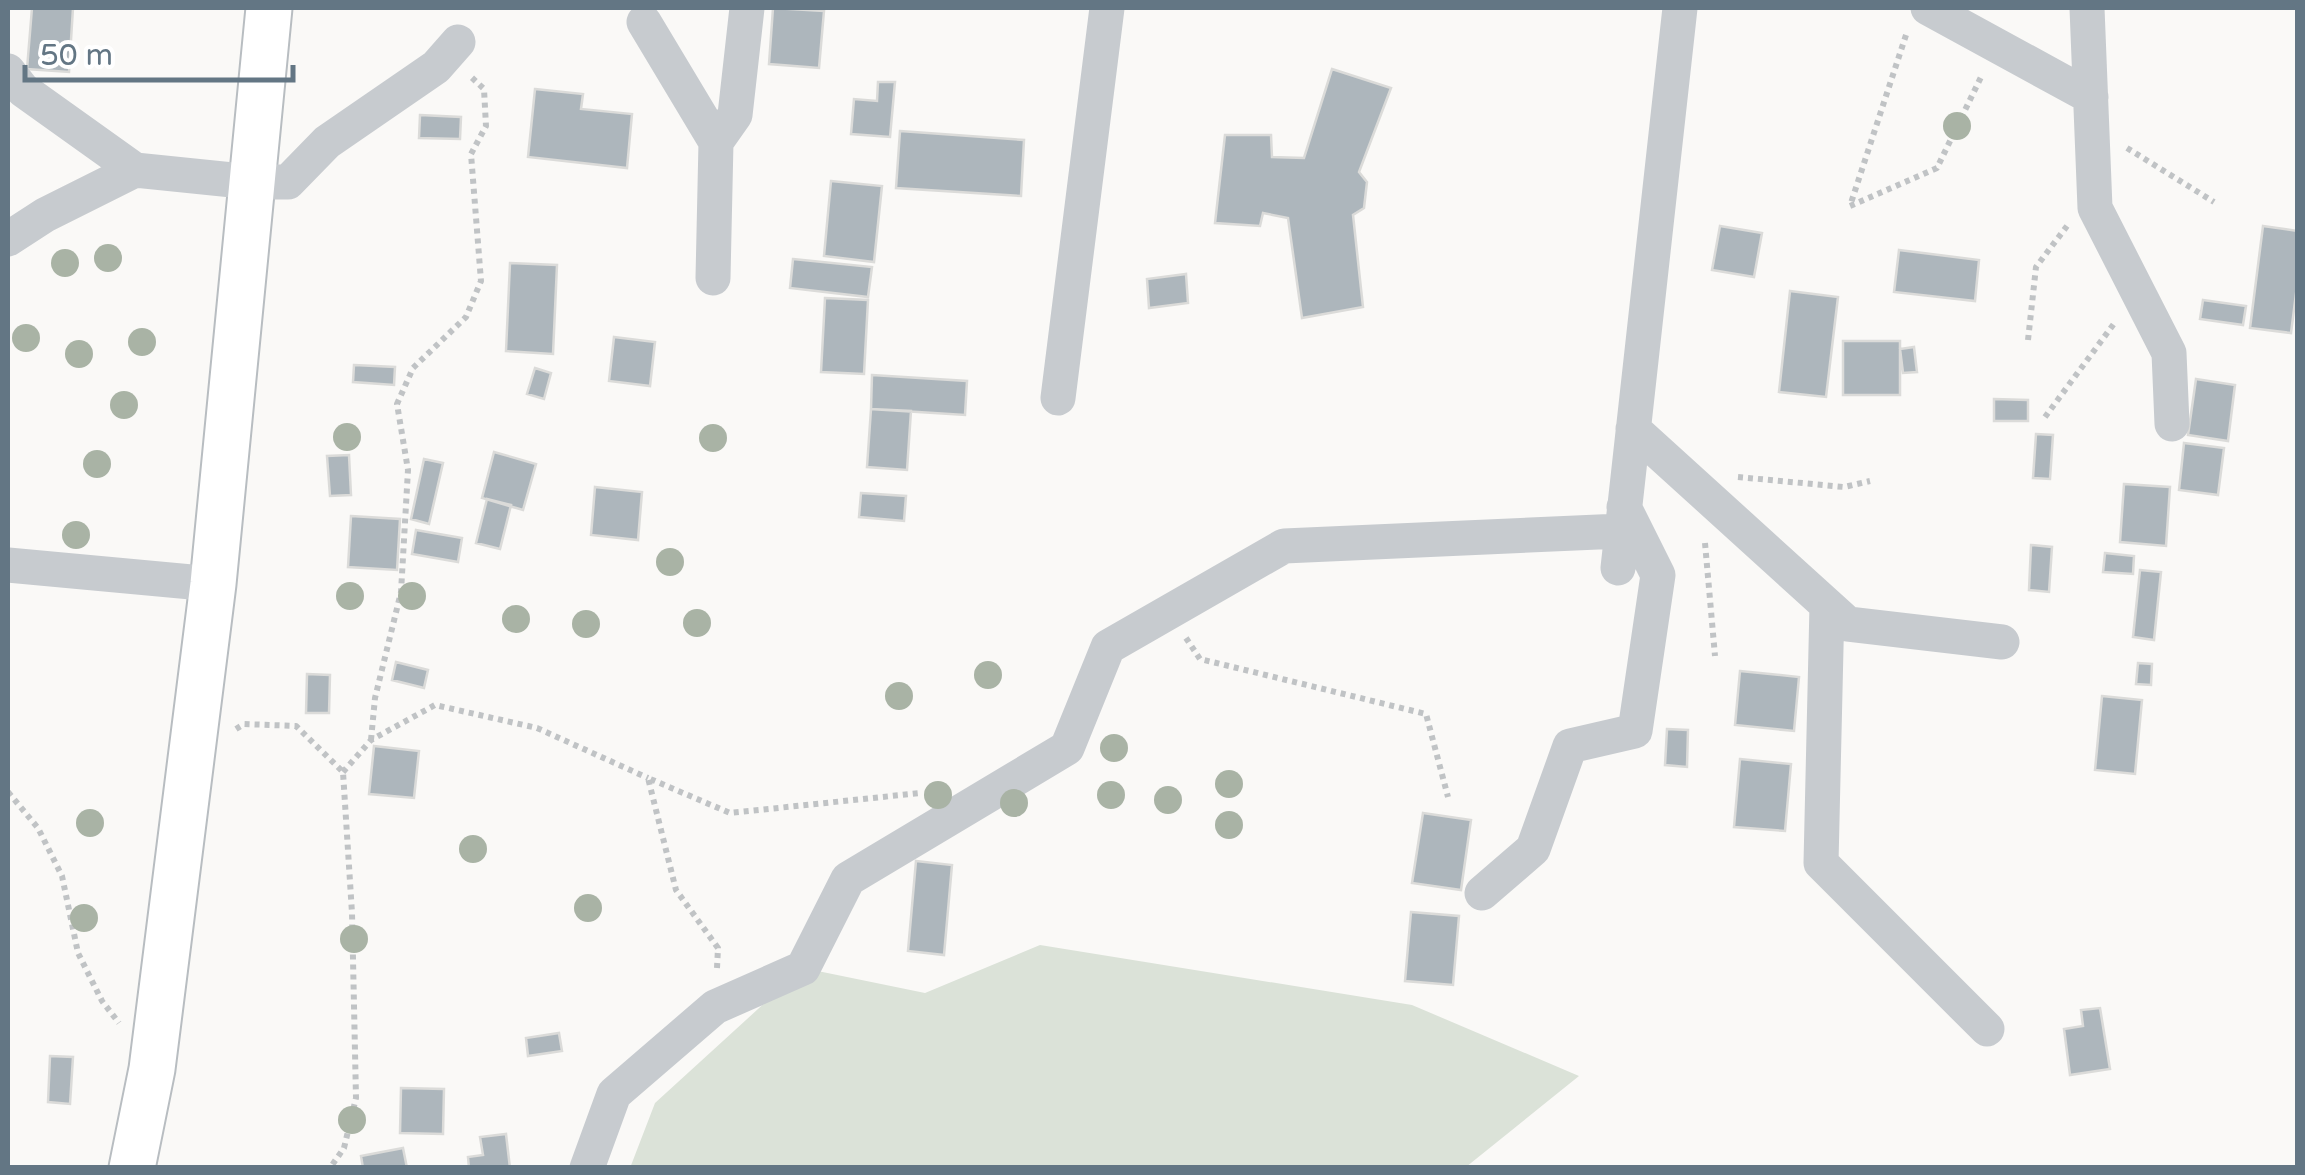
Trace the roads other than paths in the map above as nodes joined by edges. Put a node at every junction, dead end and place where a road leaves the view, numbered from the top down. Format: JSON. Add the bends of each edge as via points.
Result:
{"nodes":[{"id":1,"x":269,"y":8,"type":"edge"},
{"id":2,"x":747,"y":8,"type":"edge"},
{"id":3,"x":1108,"y":8,"type":"edge"},
{"id":4,"x":1680,"y":8,"type":"edge"},
{"id":5,"x":2087,"y":8,"type":"edge"},
{"id":6,"x":1919,"y":16,"type":"edge"},
{"id":7,"x":644,"y":22,"type":"dead end"},
{"id":8,"x":458,"y":42,"type":"road end"},
{"id":9,"x":8,"y":72,"type":"edge"},
{"id":10,"x":2091,"y":112,"type":"junction"},
{"id":11,"x":716,"y":142,"type":"junction"},
{"id":12,"x":135,"y":170,"type":"junction"},
{"id":13,"x":252,"y":182,"type":"junction"},
{"id":14,"x":8,"y":239,"type":"edge"},
{"id":15,"x":714,"y":278,"type":"dead end"},
{"id":16,"x":1058,"y":398,"type":"dead end"},
{"id":17,"x":2172,"y":424,"type":"dead end"},
{"id":18,"x":1633,"y":429,"type":"junction"},
{"id":19,"x":1623,"y":519,"type":"junction"},
{"id":20,"x":8,"y":565,"type":"edge"},
{"id":21,"x":1618,"y":568,"type":"dead end"},
{"id":22,"x":213,"y":584,"type":"junction"},
{"id":23,"x":1827,"y":604,"type":"junction"},
{"id":24,"x":2002,"y":642,"type":"dead end"},
{"id":25,"x":1482,"y":893,"type":"dead end"},
{"id":26,"x":1987,"y":1028,"type":"dead end"},
{"id":27,"x":132,"y":1168,"type":"edge"},
{"id":28,"x":588,"y":1168,"type":"edge"}],
"edges":[{"from":1,"to":13,"type":"main road"},
{"from":2,"to":11,"type":"street","via":[[735,116]]},
{"from":3,"to":16,"type":"street"},
{"from":4,"to":18,"type":"street"},
{"from":5,"to":10,"type":"street"},
{"from":6,"to":10,"type":"street","via":[[1996,45]]},
{"from":7,"to":11,"type":"street"},
{"from":8,"to":13,"type":"street","via":[[436,67],[327,142],[288,182]]},
{"from":9,"to":12,"type":"street","via":[[23,90]]},
{"from":10,"to":17,"type":"street","via":[[2095,208],[2168,353]]},
{"from":11,"to":15,"type":"street"},
{"from":12,"to":13,"type":"street"},
{"from":12,"to":14,"type":"street"},
{"from":13,"to":22,"type":"main road"},
{"from":18,"to":19,"type":"street"},
{"from":18,"to":23,"type":"street"},
{"from":19,"to":21,"type":"street"},
{"from":19,"to":25,"type":"street","via":[[1658,575],[1635,731],[1570,746],[1533,849]]},
{"from":19,"to":28,"type":"street","via":[[1284,546],[1108,648],[1067,748],[848,878],[804,968],[714,1007],[614,1094]]},
{"from":20,"to":22,"type":"street"},
{"from":22,"to":27,"type":"main road","via":[[152,1068]]},
{"from":23,"to":24,"type":"street","via":[[1848,624]]},
{"from":23,"to":26,"type":"street","via":[[1821,863]]}]}
